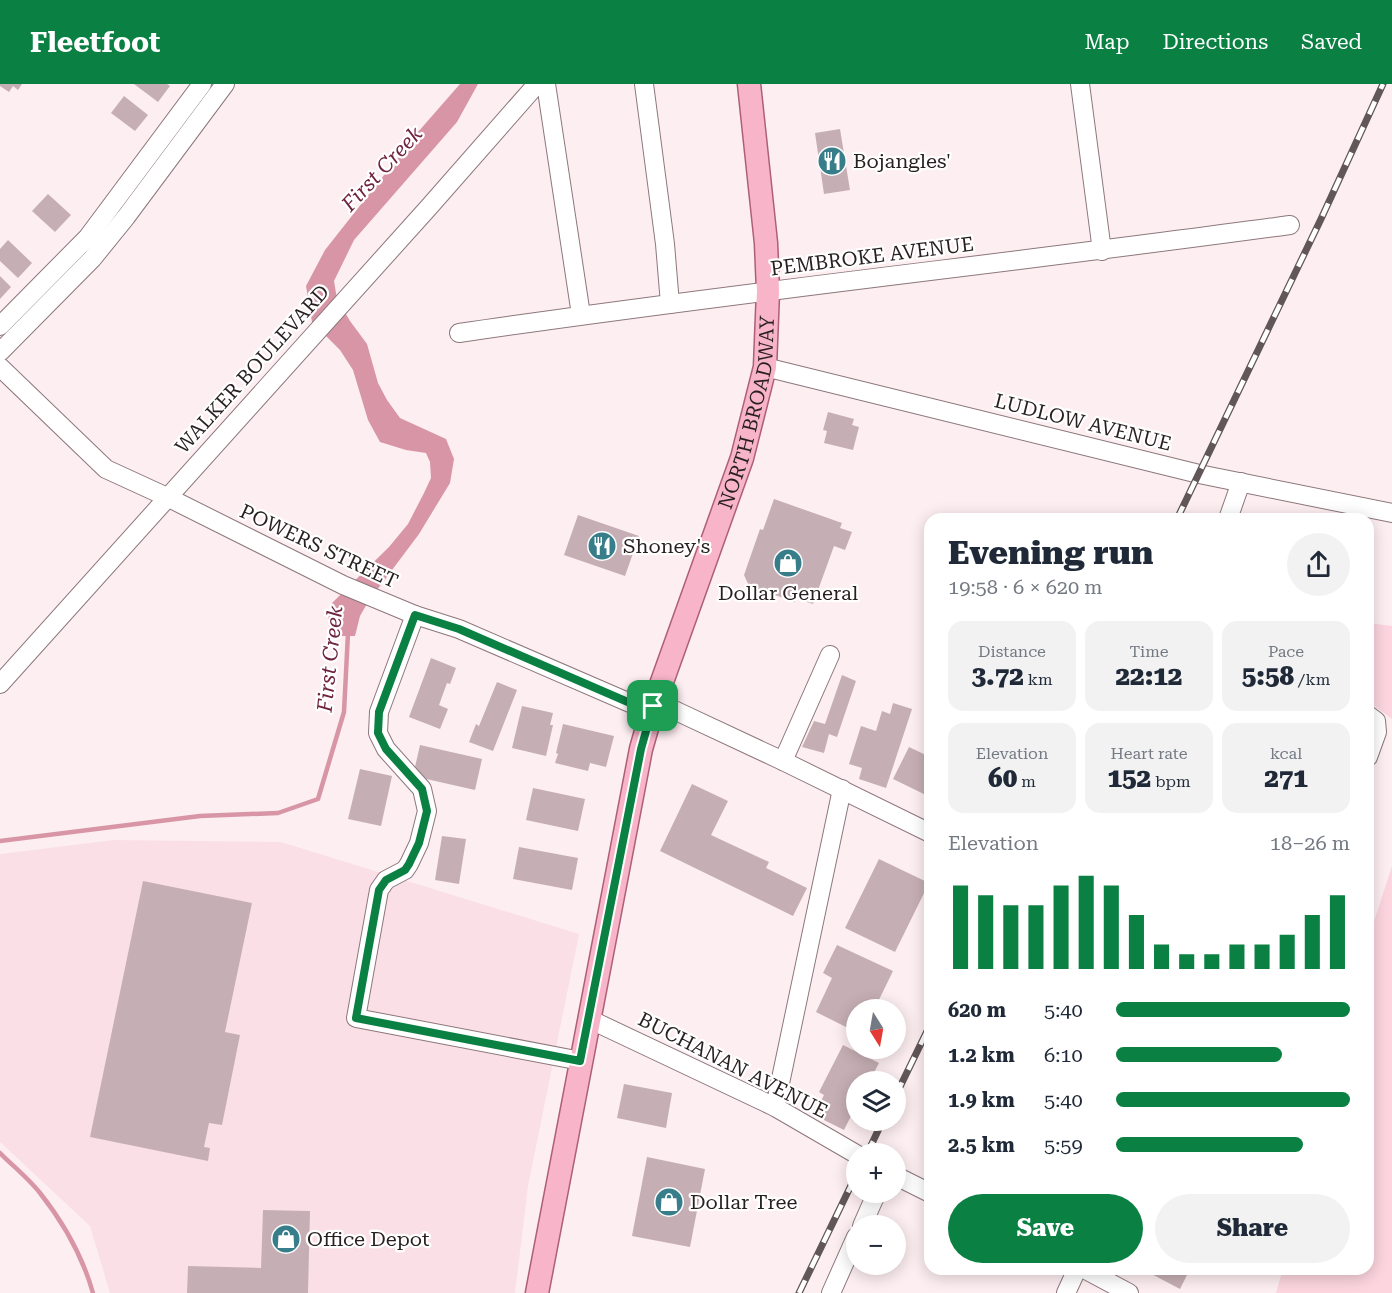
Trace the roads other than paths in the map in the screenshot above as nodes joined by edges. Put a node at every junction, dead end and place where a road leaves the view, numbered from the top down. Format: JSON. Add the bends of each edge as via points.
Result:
{"nodes":[{"id":1,"x":202,"y":84,"type":"edge"},
{"id":2,"x":225,"y":84,"type":"edge"},
{"id":3,"x":537,"y":84,"type":"edge"},
{"id":4,"x":546,"y":84,"type":"edge"},
{"id":5,"x":644,"y":84,"type":"edge"},
{"id":6,"x":748,"y":84,"type":"edge"},
{"id":7,"x":1080,"y":84,"type":"edge"},
{"id":8,"x":1290,"y":225,"type":"dead end"},
{"id":9,"x":1102,"y":251,"type":"junction"},
{"id":10,"x":768,"y":291,"type":"junction"},
{"id":11,"x":670,"y":303,"type":"junction"},
{"id":12,"x":581,"y":315,"type":"junction"},
{"id":13,"x":0,"y":326,"type":"edge"},
{"id":14,"x":459,"y":333,"type":"dead end"},
{"id":15,"x":0,"y":352,"type":"edge"},
{"id":16,"x":0,"y":367,"type":"edge"},
{"id":17,"x":765,"y":367,"type":"junction"},
{"id":18,"x":1241,"y":482,"type":"junction"},
{"id":19,"x":167,"y":497,"type":"junction"},
{"id":20,"x":1230,"y":513,"type":"edge"},
{"id":21,"x":1360,"y":513,"type":"edge"},
{"id":22,"x":1392,"y":513,"type":"edge"},
{"id":23,"x":415,"y":615,"type":"junction"},
{"id":24,"x":830,"y":656,"type":"dead end"},
{"id":25,"x":0,"y":684,"type":"edge"},
{"id":26,"x":653,"y":706,"type":"junction"},
{"id":27,"x":1374,"y":720,"type":"edge"},
{"id":28,"x":1374,"y":740,"type":"edge"},
{"id":29,"x":783,"y":760,"type":"junction"},
{"id":30,"x":842,"y":789,"type":"junction"},
{"id":31,"x":924,"y":830,"type":"edge"},
{"id":32,"x":589,"y":1019,"type":"junction"},
{"id":33,"x":580,"y":1061,"type":"junction"},
{"id":34,"x":775,"y":1107,"type":"junction"},
{"id":35,"x":846,"y":1148,"type":"edge"},
{"id":36,"x":906,"y":1181,"type":"edge"},
{"id":37,"x":924,"y":1190,"type":"edge"},
{"id":38,"x":846,"y":1259,"type":"edge"},
{"id":39,"x":1074,"y":1275,"type":"edge"},
{"id":40,"x":1095,"y":1275,"type":"edge"},
{"id":41,"x":537,"y":1293,"type":"edge"},
{"id":42,"x":831,"y":1293,"type":"edge"},
{"id":43,"x":1066,"y":1293,"type":"edge"},
{"id":44,"x":1129,"y":1293,"type":"edge"}],
"edges":[{"from":1,"to":13,"type":"street","via":[[88,237]]},
{"from":2,"to":15,"type":"street","via":[[92,260]]},
{"from":3,"to":19,"type":"street","name":"WALKER BOULEVARD"},
{"from":4,"to":12,"type":"street"},
{"from":5,"to":11,"type":"street"},
{"from":6,"to":10,"type":"main road","name":"NORTH BROADWAY"},
{"from":7,"to":9,"type":"street"},
{"from":8,"to":9,"type":"street","name":"PEMBROKE AVENUE"},
{"from":9,"to":10,"type":"street","name":"PEMBROKE AVENUE"},
{"from":10,"to":11,"type":"street","name":"PEMBROKE AVENUE"},
{"from":10,"to":17,"type":"main road","name":"NORTH BROADWAY"},
{"from":11,"to":12,"type":"street","name":"PEMBROKE AVENUE"},
{"from":12,"to":14,"type":"street","name":"PEMBROKE AVENUE"},
{"from":16,"to":19,"type":"street","name":"POWERS STREET","via":[[106,469]]},
{"from":17,"to":18,"type":"street","name":"LUDLOW AVENUE"},
{"from":17,"to":26,"type":"main road","name":"NORTH BROADWAY","via":[[742,458]]},
{"from":18,"to":20,"type":"street"},
{"from":18,"to":21,"type":"street","name":"LUDLOW AVENUE"},
{"from":19,"to":23,"type":"street","name":"POWERS STREET","via":[[343,585]]},
{"from":19,"to":25,"type":"street","name":"WALKER BOULEVARD"},
{"from":21,"to":22,"type":"street","name":"LUDLOW AVENUE"},
{"from":23,"to":26,"type":"street","name":"POWERS STREET","via":[[459,629],[637,706]]},
{"from":23,"to":33,"type":"street","via":[[379,712],[378,733],[386,749],[422,789],[427,811],[409,864],[379,890],[356,1018]]},
{"from":24,"to":29,"type":"street"},
{"from":26,"to":29,"type":"street","name":"POWERS STREET","via":[[674,710]]},
{"from":26,"to":32,"type":"main road","name":"NORTH BROADWAY","via":[[641,749]]},
{"from":27,"to":28,"type":"street"},
{"from":29,"to":30,"type":"street","name":"POWERS STREET"},
{"from":30,"to":31,"type":"street","name":"POWERS STREET"},
{"from":30,"to":34,"type":"street"},
{"from":32,"to":33,"type":"main road","name":"NORTH BROADWAY"},
{"from":32,"to":34,"type":"street","name":"BUCHANAN AVENUE"},
{"from":33,"to":41,"type":"main road","name":"NORTH BROADWAY"},
{"from":34,"to":35,"type":"street","name":"BUCHANAN AVENUE"},
{"from":36,"to":37,"type":"street"},
{"from":38,"to":42,"type":"street"},
{"from":39,"to":43,"type":"street"},
{"from":40,"to":44,"type":"street"}]}
